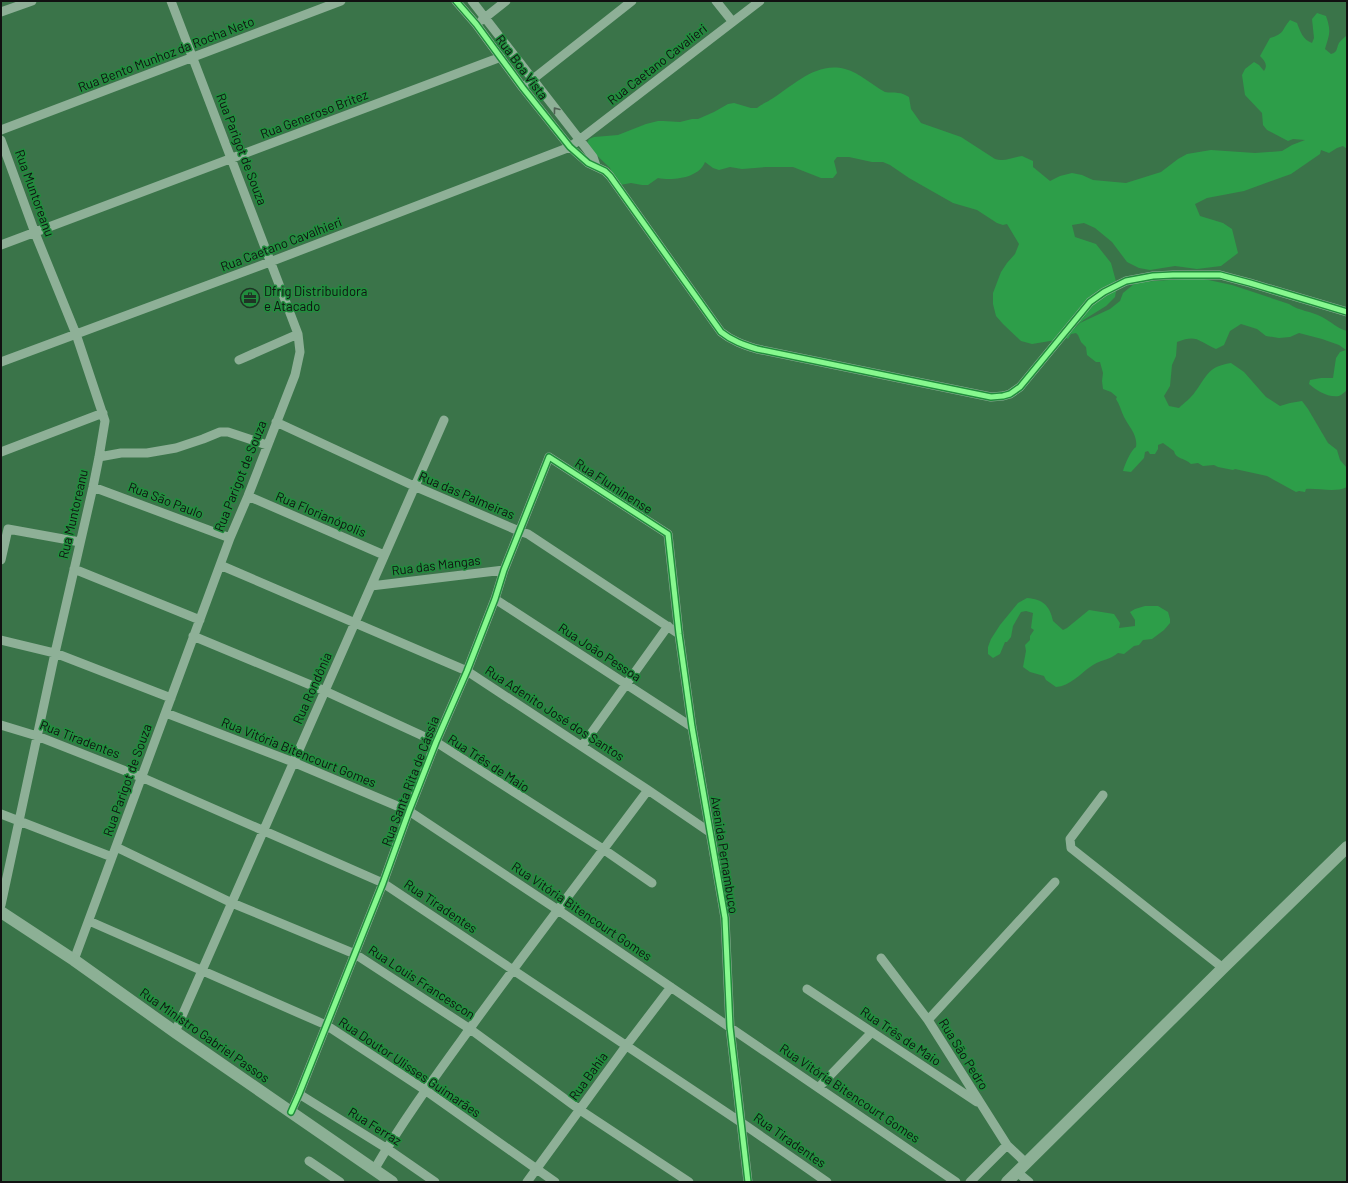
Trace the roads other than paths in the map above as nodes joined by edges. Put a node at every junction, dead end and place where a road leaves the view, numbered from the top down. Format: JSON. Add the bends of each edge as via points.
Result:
{"nodes":[{"id":1,"x":32,"y":1,"type":"edge"},
{"id":2,"x":171,"y":1,"type":"edge"},
{"id":3,"x":340,"y":1,"type":"edge"},
{"id":4,"x":456,"y":1,"type":"edge"},
{"id":5,"x":472,"y":1,"type":"edge"},
{"id":6,"x":506,"y":1,"type":"edge"},
{"id":7,"x":632,"y":1,"type":"edge"},
{"id":8,"x":716,"y":1,"type":"edge"},
{"id":9,"x":760,"y":1,"type":"edge"},
{"id":10,"x":1,"y":12,"type":"edge"},
{"id":11,"x":485,"y":17,"type":"junction"},
{"id":12,"x":732,"y":22,"type":"junction"},
{"id":13,"x":476,"y":24,"type":"junction"},
{"id":14,"x":193,"y":57,"type":"junction"},
{"id":15,"x":501,"y":57,"type":"junction"},
{"id":16,"x":532,"y":80,"type":"junction"},
{"id":17,"x":522,"y":88,"type":"junction"},
{"id":18,"x":1,"y":130,"type":"edge"},
{"id":19,"x":1,"y":140,"type":"edge"},
{"id":20,"x":580,"y":140,"type":"junction"},
{"id":21,"x":570,"y":148,"type":"junction"},
{"id":22,"x":232,"y":158,"type":"junction"},
{"id":23,"x":596,"y":166,"type":"junction"},
{"id":24,"x":35,"y":233,"type":"junction"},
{"id":25,"x":1,"y":246,"type":"edge"},
{"id":26,"x":270,"y":262,"type":"junction"},
{"id":27,"x":1347,"y":312,"type":"edge"},
{"id":28,"x":76,"y":334,"type":"junction"},
{"id":29,"x":298,"y":334,"type":"junction"},
{"id":30,"x":239,"y":360,"type":"dead end"},
{"id":31,"x":1,"y":362,"type":"edge"},
{"id":32,"x":103,"y":413,"type":"junction"},
{"id":33,"x":444,"y":420,"type":"dead end"},
{"id":34,"x":276,"y":422,"type":"junction"},
{"id":35,"x":267,"y":445,"type":"junction"},
{"id":36,"x":1,"y":452,"type":"edge"},
{"id":37,"x":99,"y":457,"type":"junction"},
{"id":38,"x":549,"y":457,"type":"joint"},
{"id":39,"x":414,"y":486,"type":"junction"},
{"id":40,"x":93,"y":487,"type":"junction"},
{"id":41,"x":248,"y":496,"type":"junction"},
{"id":42,"x":519,"y":531,"type":"junction"},
{"id":43,"x":668,"y":534,"type":"joint"},
{"id":44,"x":230,"y":538,"type":"junction"},
{"id":45,"x":80,"y":542,"type":"junction"},
{"id":46,"x":384,"y":555,"type":"junction"},
{"id":47,"x":1,"y":560,"type":"edge"},
{"id":48,"x":220,"y":565,"type":"junction"},
{"id":49,"x":74,"y":570,"type":"junction"},
{"id":50,"x":504,"y":570,"type":"junction"},
{"id":51,"x":371,"y":586,"type":"junction"},
{"id":52,"x":494,"y":599,"type":"junction"},
{"id":53,"x":200,"y":620,"type":"junction"},
{"id":54,"x":354,"y":623,"type":"junction"},
{"id":55,"x":668,"y":626,"type":"junction"},
{"id":56,"x":679,"y":634,"type":"junction"},
{"id":57,"x":193,"y":636,"type":"junction"},
{"id":58,"x":1,"y":640,"type":"edge"},
{"id":59,"x":55,"y":653,"type":"junction"},
{"id":60,"x":467,"y":671,"type":"junction"},
{"id":61,"x":626,"y":684,"type":"junction"},
{"id":62,"x":325,"y":691,"type":"junction"},
{"id":63,"x":171,"y":698,"type":"junction"},
{"id":64,"x":166,"y":713,"type":"junction"},
{"id":65,"x":1,"y":725,"type":"edge"},
{"id":66,"x":692,"y":727,"type":"junction"},
{"id":67,"x":37,"y":736,"type":"junction"},
{"id":68,"x":436,"y":742,"type":"junction"},
{"id":69,"x":582,"y":746,"type":"junction"},
{"id":70,"x":293,"y":762,"type":"junction"},
{"id":71,"x":141,"y":777,"type":"junction"},
{"id":72,"x":648,"y":790,"type":"junction"},
{"id":73,"x":1103,"y":795,"type":"dead end"},
{"id":74,"x":409,"y":811,"type":"junction"},
{"id":75,"x":1,"y":814,"type":"edge"},
{"id":76,"x":19,"y":820,"type":"junction"},
{"id":77,"x":263,"y":831,"type":"junction"},
{"id":78,"x":711,"y":833,"type":"junction"},
{"id":79,"x":116,"y":847,"type":"junction"},
{"id":80,"x":1347,"y":847,"type":"edge"},
{"id":81,"x":603,"y":849,"type":"junction"},
{"id":82,"x":112,"y":857,"type":"junction"},
{"id":83,"x":1055,"y":882,"type":"dead end"},
{"id":84,"x":383,"y":883,"type":"junction"},
{"id":85,"x":652,"y":883,"type":"dead end"},
{"id":86,"x":232,"y":903,"type":"junction"},
{"id":87,"x":1,"y":905,"type":"edge"},
{"id":88,"x":558,"y":910,"type":"junction"},
{"id":89,"x":1,"y":912,"type":"edge"},
{"id":90,"x":89,"y":920,"type":"junction"},
{"id":91,"x":355,"y":954,"type":"junction"},
{"id":92,"x":881,"y":958,"type":"dead end"},
{"id":93,"x":74,"y":960,"type":"junction"},
{"id":94,"x":1223,"y":968,"type":"junction"},
{"id":95,"x":513,"y":970,"type":"junction"},
{"id":96,"x":202,"y":971,"type":"junction"},
{"id":97,"x":671,"y":987,"type":"junction"},
{"id":98,"x":807,"y":989,"type":"dead end"},
{"id":99,"x":928,"y":1020,"type":"junction"},
{"id":100,"x":326,"y":1025,"type":"junction"},
{"id":101,"x":730,"y":1027,"type":"junction"},
{"id":102,"x":470,"y":1029,"type":"junction"},
{"id":103,"x":175,"y":1032,"type":"junction"},
{"id":104,"x":872,"y":1032,"type":"junction"},
{"id":105,"x":626,"y":1046,"type":"junction"},
{"id":106,"x":819,"y":1087,"type":"junction"},
{"id":107,"x":425,"y":1090,"type":"junction"},
{"id":108,"x":299,"y":1094,"type":"junction"},
{"id":109,"x":980,"y":1104,"type":"junction"},
{"id":110,"x":580,"y":1110,"type":"junction"},
{"id":111,"x":290,"y":1112,"type":"junction"},
{"id":112,"x":742,"y":1123,"type":"junction"},
{"id":113,"x":1007,"y":1145,"type":"junction"},
{"id":114,"x":386,"y":1148,"type":"junction"},
{"id":115,"x":308,"y":1161,"type":"dead end"},
{"id":116,"x":1026,"y":1163,"type":"junction"},
{"id":117,"x":374,"y":1170,"type":"junction"},
{"id":118,"x":536,"y":1170,"type":"junction"},
{"id":119,"x":1017,"y":1172,"type":"junction"},
{"id":120,"x":340,"y":1182,"type":"edge"},
{"id":121,"x":392,"y":1182,"type":"edge"},
{"id":122,"x":435,"y":1182,"type":"edge"},
{"id":123,"x":527,"y":1182,"type":"edge"},
{"id":124,"x":555,"y":1182,"type":"edge"},
{"id":125,"x":689,"y":1182,"type":"edge"},
{"id":126,"x":748,"y":1182,"type":"edge"},
{"id":127,"x":827,"y":1182,"type":"edge"},
{"id":128,"x":956,"y":1182,"type":"edge"},
{"id":129,"x":970,"y":1182,"type":"edge"},
{"id":130,"x":1007,"y":1182,"type":"edge"},
{"id":131,"x":1029,"y":1182,"type":"edge"}],
"edges":[{"from":1,"to":10,"type":"street"},
{"from":2,"to":14,"type":"street","name":"Rua Parigot de Souza"},
{"from":3,"to":14,"type":"street","name":"Rua Bento Munhoz da Rocha Neto"},
{"from":4,"to":13,"type":"street","name":"Rua Boa Vista"},
{"from":5,"to":11,"type":"street","name":"Rua Boa Vista"},
{"from":6,"to":11,"type":"street"},
{"from":7,"to":16,"type":"street"},
{"from":8,"to":12,"type":"street"},
{"from":9,"to":12,"type":"street","name":"Rua Caetano Cavalieri"},
{"from":11,"to":13,"type":"street"},
{"from":11,"to":16,"type":"street","name":"Rua Boa Vista"},
{"from":12,"to":20,"type":"street","name":"Rua Caetano Cavalieri"},
{"from":13,"to":15,"type":"street","name":"Rua Boa Vista"},
{"from":14,"to":18,"type":"street","name":"Rua Bento Munhoz da Rocha Neto"},
{"from":14,"to":22,"type":"street","name":"Rua Parigot de Souza"},
{"from":15,"to":17,"type":"street","name":"Rua Boa Vista"},
{"from":15,"to":22,"type":"street","name":"Rua Generoso Britez"},
{"from":16,"to":17,"type":"street"},
{"from":20,"to":16,"type":"street","name":"Rua Boa Vista","one_way":true},
{"from":17,"to":21,"type":"street","name":"Rua Boa Vista"},
{"from":19,"to":24,"type":"street","name":"Rua Muntoreanu"},
{"from":20,"to":21,"type":"street","name":"Rua Caetano Cavalieri"},
{"from":20,"to":23,"type":"street","name":"Rua Boa Vista","via":[[593,157]]},
{"from":21,"to":23,"type":"street","name":"Rua Boa Vista","via":[[588,163]]},
{"from":21,"to":26,"type":"street","name":"Rua Caetano Cavalhieri"},
{"from":22,"to":24,"type":"street","name":"Rua Generoso Britez"},
{"from":22,"to":26,"type":"street","name":"Rua Parigot de Souza"},
{"from":23,"to":27,"type":"street","name":"Rua Boa Vista","via":[[610,176],[721,332],[730,339],[757,349],[957,391],[991,397],[1010,394],[1020,387],[1090,302],[1126,281],[1153,276],[1220,275]]},
{"from":24,"to":25,"type":"street","name":"Rua Generoso Britez"},
{"from":24,"to":28,"type":"street","name":"Rua Muntoreanu"},
{"from":26,"to":28,"type":"street","name":"Rua Caetano Cavalhieri"},
{"from":26,"to":29,"type":"street","name":"Rua Parigot de Souza"},
{"from":28,"to":31,"type":"street","name":"Rua Caetano Cavalhieri"},
{"from":28,"to":32,"type":"street","name":"Rua Muntoreanu"},
{"from":29,"to":30,"type":"street"},
{"from":29,"to":34,"type":"street","name":"Rua Parigot de Souza","via":[[300,352],[295,375]]},
{"from":32,"to":36,"type":"street"},
{"from":32,"to":37,"type":"street","name":"Rua Muntoreanu","via":[[105,421]]},
{"from":33,"to":39,"type":"street","name":"Rua Rondônia"},
{"from":34,"to":35,"type":"street","name":"Rua Parigot de Souza"},
{"from":34,"to":39,"type":"street","name":"Rua das Palmeiras"},
{"from":35,"to":37,"type":"street","via":[[228,432],[220,432],[147,454],[121,453]]},
{"from":35,"to":41,"type":"street","name":"Rua Parigot de Souza"},
{"from":37,"to":40,"type":"street","name":"Rua Muntoreanu"},
{"from":38,"to":42,"type":"street","name":"Rua Santa Rita de Cássia"},
{"from":38,"to":43,"type":"street","name":"Rua Fluminense"},
{"from":39,"to":42,"type":"street","name":"Rua das Palmeiras"},
{"from":39,"to":46,"type":"street","name":"Rua Rondônia"},
{"from":40,"to":44,"type":"street","name":"Rua São Paulo"},
{"from":40,"to":45,"type":"street","name":"Rua Muntoreanu"},
{"from":41,"to":44,"type":"street","name":"Rua Parigot de Souza"},
{"from":41,"to":46,"type":"street","name":"Rua Florianópolis"},
{"from":42,"to":50,"type":"street","name":"Rua Santa Rita de Cássia"},
{"from":42,"to":55,"type":"street","name":"Rua das Palmeiras","via":[[528,534]]},
{"from":43,"to":56,"type":"street","name":"Avenida Pernambuco"},
{"from":44,"to":48,"type":"street","name":"Rua Parigot de Souza"},
{"from":45,"to":47,"type":"street","via":[[8,529]]},
{"from":45,"to":49,"type":"street","name":"Rua Muntoreanu"},
{"from":46,"to":51,"type":"street","name":"Rua Rondônia"},
{"from":48,"to":53,"type":"street","name":"Rua Parigot de Souza"},
{"from":48,"to":54,"type":"street","name":"Rua Adenito José dos Santos"},
{"from":49,"to":53,"type":"street"},
{"from":49,"to":59,"type":"street","name":"Rua Muntoreanu"},
{"from":50,"to":51,"type":"street","name":"Rua das Mangas"},
{"from":50,"to":52,"type":"street","name":"Rua Santa Rita de Cássia"},
{"from":51,"to":54,"type":"street","name":"Rua Rondônia"},
{"from":52,"to":60,"type":"street","name":"Rua Santa Rita de Cássia"},
{"from":52,"to":61,"type":"street","name":"Rua João Pessoa"},
{"from":53,"to":57,"type":"street","name":"Rua Parigot de Souza"},
{"from":54,"to":60,"type":"street","name":"Rua Adenito José dos Santos"},
{"from":54,"to":62,"type":"street","name":"Rua Rondônia"},
{"from":55,"to":56,"type":"street","name":"Rua das Palmeiras"},
{"from":55,"to":61,"type":"street"},
{"from":56,"to":66,"type":"street","name":"Avenida Pernambuco"},
{"from":57,"to":62,"type":"street","name":"Rua Três de Maio"},
{"from":57,"to":63,"type":"street","name":"Rua Parigot de Souza"},
{"from":58,"to":59,"type":"street"},
{"from":59,"to":63,"type":"street"},
{"from":59,"to":67,"type":"street","name":"Rua Muntoreanu"},
{"from":60,"to":68,"type":"street","name":"Rua Santa Rita de Cássia"},
{"from":60,"to":69,"type":"street","name":"Rua Adenito José dos Santos"},
{"from":61,"to":66,"type":"street","name":"Rua João Pessoa"},
{"from":61,"to":69,"type":"street"},
{"from":62,"to":68,"type":"street","name":"Rua Três de Maio"},
{"from":62,"to":70,"type":"street","name":"Rua Rondônia"},
{"from":63,"to":64,"type":"street","name":"Rua Parigot de Souza"},
{"from":64,"to":70,"type":"street","name":"Rua Vitória Bitencourt Gomes"},
{"from":64,"to":71,"type":"street","name":"Rua Parigot de Souza"},
{"from":65,"to":67,"type":"street","name":"Rua Tiradentes"},
{"from":66,"to":78,"type":"street","name":"Avenida Pernambuco"},
{"from":67,"to":71,"type":"street","name":"Rua Tiradentes"},
{"from":67,"to":76,"type":"street","name":"Rua Muntoreanu"},
{"from":68,"to":74,"type":"street","name":"Rua Santa Rita de Cássia"},
{"from":68,"to":81,"type":"street","name":"Rua Três de Maio"},
{"from":69,"to":72,"type":"street","name":"Rua Adenito José dos Santos"},
{"from":70,"to":74,"type":"street","name":"Rua Vitória Bitencourt Gomes"},
{"from":70,"to":77,"type":"street","name":"Rua Rondônia"},
{"from":71,"to":77,"type":"street","name":"Rua Tiradentes"},
{"from":71,"to":79,"type":"street","name":"Rua Parigot de Souza"},
{"from":72,"to":78,"type":"street","name":"Rua Adenito José dos Santos"},
{"from":72,"to":81,"type":"street"},
{"from":73,"to":94,"type":"street","via":[[1070,839],[1071,848]]},
{"from":74,"to":84,"type":"street","name":"Rua Santa Rita de Cássia"},
{"from":74,"to":88,"type":"street","name":"Rua Vitória Bitencourt Gomes"},
{"from":75,"to":76,"type":"street"},
{"from":76,"to":82,"type":"street"},
{"from":76,"to":87,"type":"street","name":"Rua Muntoreanu"},
{"from":77,"to":84,"type":"street","name":"Rua Tiradentes"},
{"from":77,"to":86,"type":"street","name":"Rua Rondônia"},
{"from":78,"to":101,"type":"street","name":"Avenida Pernambuco","via":[[725,918]]},
{"from":79,"to":82,"type":"street","name":"Rua Parigot de Souza"},
{"from":79,"to":86,"type":"street","name":"Rua Louis Francescon"},
{"from":80,"to":94,"type":"main road"},
{"from":81,"to":85,"type":"street","name":"Rua Três de Maio"},
{"from":81,"to":88,"type":"street"},
{"from":82,"to":90,"type":"street","name":"Rua Parigot de Souza"},
{"from":83,"to":99,"type":"street"},
{"from":84,"to":91,"type":"street","name":"Rua Santa Rita de Cássia"},
{"from":84,"to":95,"type":"street","name":"Rua Tiradentes"},
{"from":86,"to":91,"type":"street","name":"Rua Louis Francescon"},
{"from":86,"to":96,"type":"street","name":"Rua Rondônia"},
{"from":88,"to":95,"type":"street"},
{"from":88,"to":97,"type":"street","name":"Rua Vitória Bitencourt Gomes"},
{"from":89,"to":93,"type":"main road","name":"Rua Ministro Gabriel Passos"},
{"from":90,"to":93,"type":"street","name":"Rua Parigot de Souza"},
{"from":90,"to":96,"type":"street","name":"Rua Doutor Ulisses Guimarães"},
{"from":91,"to":100,"type":"street","name":"Rua Santa Rita de Cássia"},
{"from":91,"to":102,"type":"street","name":"Rua Louis Francescon"},
{"from":92,"to":99,"type":"street","name":"Rua São Pedro"},
{"from":93,"to":103,"type":"main road","name":"Rua Ministro Gabriel Passos"},
{"from":94,"to":116,"type":"main road"},
{"from":95,"to":102,"type":"street"},
{"from":95,"to":105,"type":"street","name":"Rua Tiradentes"},
{"from":96,"to":100,"type":"street","name":"Rua Doutor Ulisses Guimarães"},
{"from":96,"to":103,"type":"street","name":"Rua Rondônia"},
{"from":97,"to":101,"type":"street","name":"Rua Vitória Bitencourt Gomes"},
{"from":97,"to":105,"type":"street","name":"Rua Bahia"},
{"from":98,"to":104,"type":"street","name":"Rua Três de Maio"},
{"from":99,"to":109,"type":"street","name":"Rua São Pedro"},
{"from":100,"to":107,"type":"street","name":"Rua Doutor Ulisses Guimarães"},
{"from":100,"to":108,"type":"street","name":"Rua Santa Rita de Cássia"},
{"from":101,"to":106,"type":"street","name":"Rua Vitória Bitencourt Gomes"},
{"from":101,"to":112,"type":"street","name":"Avenida Pernambuco"},
{"from":102,"to":107,"type":"street"},
{"from":102,"to":110,"type":"street","name":"Rua Louis Francescon"},
{"from":103,"to":111,"type":"main road","name":"Rua Ministro Gabriel Passos"},
{"from":104,"to":106,"type":"street"},
{"from":104,"to":109,"type":"street","name":"Rua Três de Maio"},
{"from":105,"to":110,"type":"street","name":"Rua Bahia"},
{"from":105,"to":112,"type":"street","name":"Rua Tiradentes"},
{"from":106,"to":128,"type":"street","name":"Rua Vitória Bitencourt Gomes"},
{"from":107,"to":114,"type":"street"},
{"from":107,"to":118,"type":"street","name":"Rua Doutor Ulisses Guimarães"},
{"from":108,"to":111,"type":"street","name":"Rua Santa Rita de Cássia"},
{"from":108,"to":114,"type":"street","name":"Rua Ferraz"},
{"from":109,"to":113,"type":"street","name":"Rua São Pedro"},
{"from":110,"to":118,"type":"street","name":"Rua Bahia"},
{"from":110,"to":125,"type":"street","name":"Rua Louis Francescon"},
{"from":111,"to":117,"type":"main road","name":"Rua Ministro Gabriel Passos"},
{"from":112,"to":126,"type":"street","name":"Avenida Pernambuco"},
{"from":112,"to":127,"type":"street","name":"Rua Tiradentes"},
{"from":113,"to":116,"type":"street","name":"Rua São Pedro"},
{"from":113,"to":129,"type":"street"},
{"from":114,"to":117,"type":"street"},
{"from":114,"to":122,"type":"street","name":"Rua Ferraz"},
{"from":115,"to":120,"type":"street"},
{"from":116,"to":119,"type":"main road"},
{"from":117,"to":121,"type":"main road","name":"Rua Ministro Gabriel Passos"},
{"from":118,"to":123,"type":"street","name":"Rua Bahia"},
{"from":118,"to":124,"type":"street","name":"Rua Doutor Ulisses Guimarães"},
{"from":119,"to":130,"type":"main road"},
{"from":119,"to":131,"type":"street"}]}
